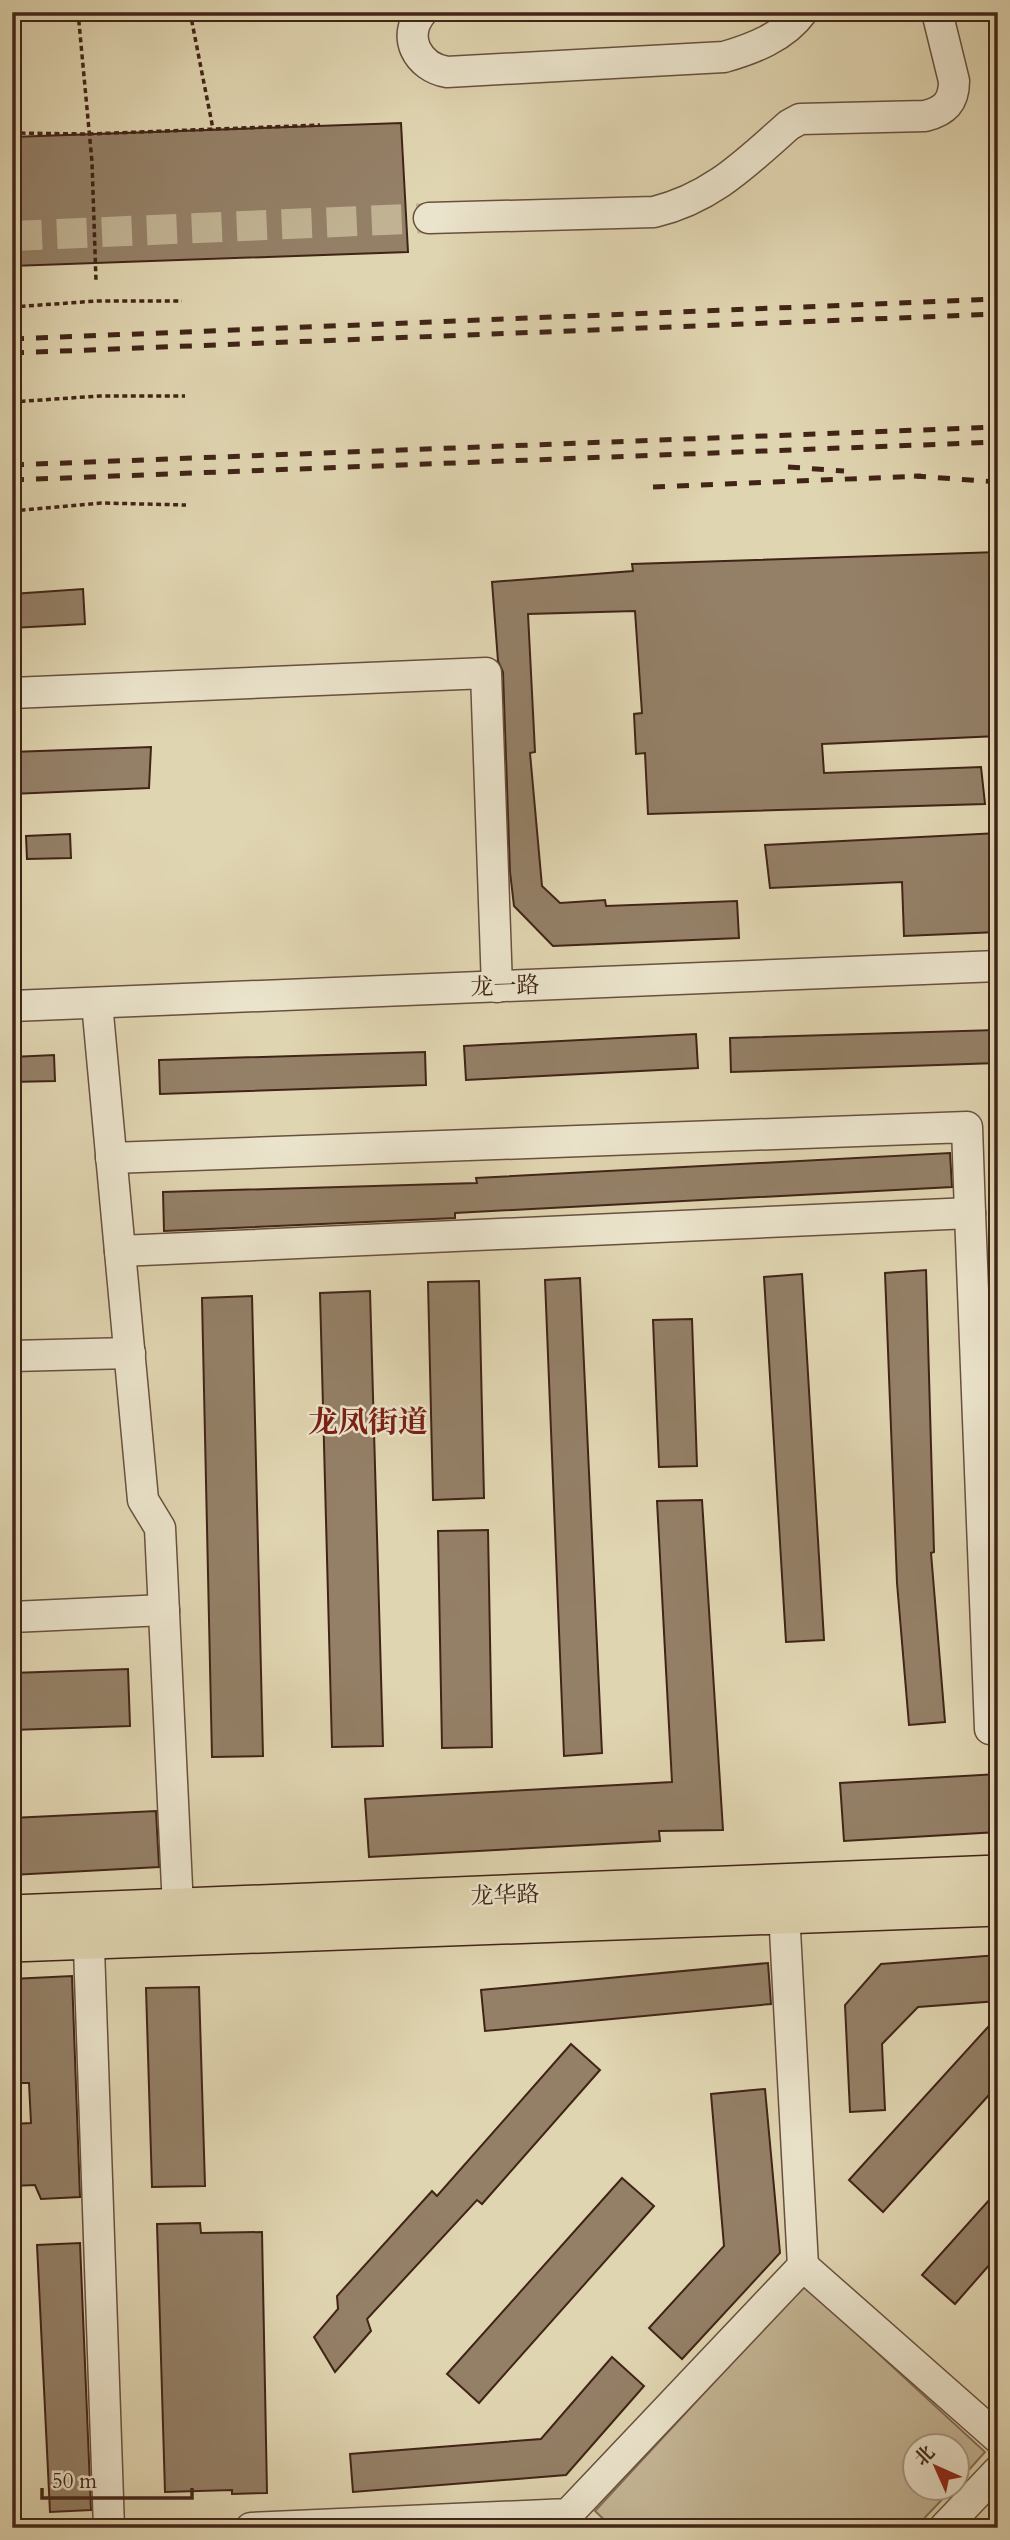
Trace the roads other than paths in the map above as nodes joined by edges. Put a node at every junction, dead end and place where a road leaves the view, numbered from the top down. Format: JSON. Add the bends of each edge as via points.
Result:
{"nodes":[{"id":1,"x":422,"y":12,"type":"edge"},
{"id":2,"x":802,"y":12,"type":"edge"},
{"id":3,"x":937,"y":12,"type":"edge"},
{"id":4,"x":429,"y":218,"type":"tunnel mouth"},
{"id":5,"x":12,"y":693,"type":"edge"},
{"id":6,"x":998,"y":966,"type":"edge"},
{"id":7,"x":497,"y":987,"type":"junction"},
{"id":8,"x":97,"y":1003,"type":"junction"},
{"id":9,"x":12,"y":1006,"type":"edge"},
{"id":10,"x":111,"y":1158,"type":"junction"},
{"id":11,"x":970,"y":1213,"type":"junction"},
{"id":12,"x":120,"y":1251,"type":"junction"},
{"id":13,"x":130,"y":1353,"type":"junction"},
{"id":14,"x":12,"y":1356,"type":"edge"},
{"id":15,"x":164,"y":1610,"type":"junction"},
{"id":16,"x":12,"y":1617,"type":"edge"},
{"id":17,"x":990,"y":1729,"type":"dead end"},
{"id":18,"x":998,"y":1874,"type":"edge"},
{"id":19,"x":783,"y":1899,"type":"junction"},
{"id":20,"x":998,"y":1907,"type":"edge"},
{"id":21,"x":178,"y":1908,"type":"junction"},
{"id":22,"x":12,"y":1914,"type":"edge"},
{"id":23,"x":88,"y":1926,"type":"junction"},
{"id":24,"x":12,"y":1943,"type":"edge"},
{"id":25,"x":803,"y":2266,"type":"junction"},
{"id":26,"x":998,"y":2438,"type":"edge"},
{"id":27,"x":998,"y":2471,"type":"edge"},
{"id":28,"x":576,"y":2521,"type":"edge"},
{"id":29,"x":109,"y":2528,"type":"edge"},
{"id":30,"x":251,"y":2528,"type":"edge"},
{"id":31,"x":944,"y":2528,"type":"edge"}],
"edges":[{"from":1,"to":2,"type":"street","via":[[413,29],[415,51],[428,66],[447,72],[724,57],[750,50],[779,34]]},
{"from":3,"to":4,"type":"street","via":[[954,81],[949,105],[939,112],[800,119],[725,181],[701,196],[654,212]]},
{"from":5,"to":7,"type":"street","via":[[486,673]]},
{"from":6,"to":7,"type":"street","name":"龙一路"},
{"from":7,"to":8,"type":"street","name":"龙一路"},
{"from":8,"to":9,"type":"street","name":"龙一路"},
{"from":8,"to":10,"type":"street"},
{"from":10,"to":11,"type":"street","via":[[967,1127]]},
{"from":10,"to":12,"type":"street"},
{"from":11,"to":12,"type":"street"},
{"from":11,"to":17,"type":"street"},
{"from":12,"to":13,"type":"street"},
{"from":13,"to":14,"type":"street"},
{"from":13,"to":15,"type":"street","via":[[143,1500],[160,1528]]},
{"from":15,"to":16,"type":"street"},
{"from":15,"to":21,"type":"street"},
{"from":18,"to":19,"type":"main road","name":"龙华路"},
{"from":19,"to":20,"type":"main road"},
{"from":19,"to":21,"type":"main road","name":"龙华路"},
{"from":19,"to":23,"type":"main road"},
{"from":19,"to":25,"type":"street"},
{"from":21,"to":23,"type":"main road","name":"龙华路"},
{"from":22,"to":23,"type":"main road","name":"龙华路"},
{"from":23,"to":24,"type":"main road"},
{"from":23,"to":29,"type":"street"},
{"from":25,"to":26,"type":"street"},
{"from":25,"to":28,"type":"street"},
{"from":27,"to":31,"type":"street"},
{"from":28,"to":30,"type":"street"}]}
